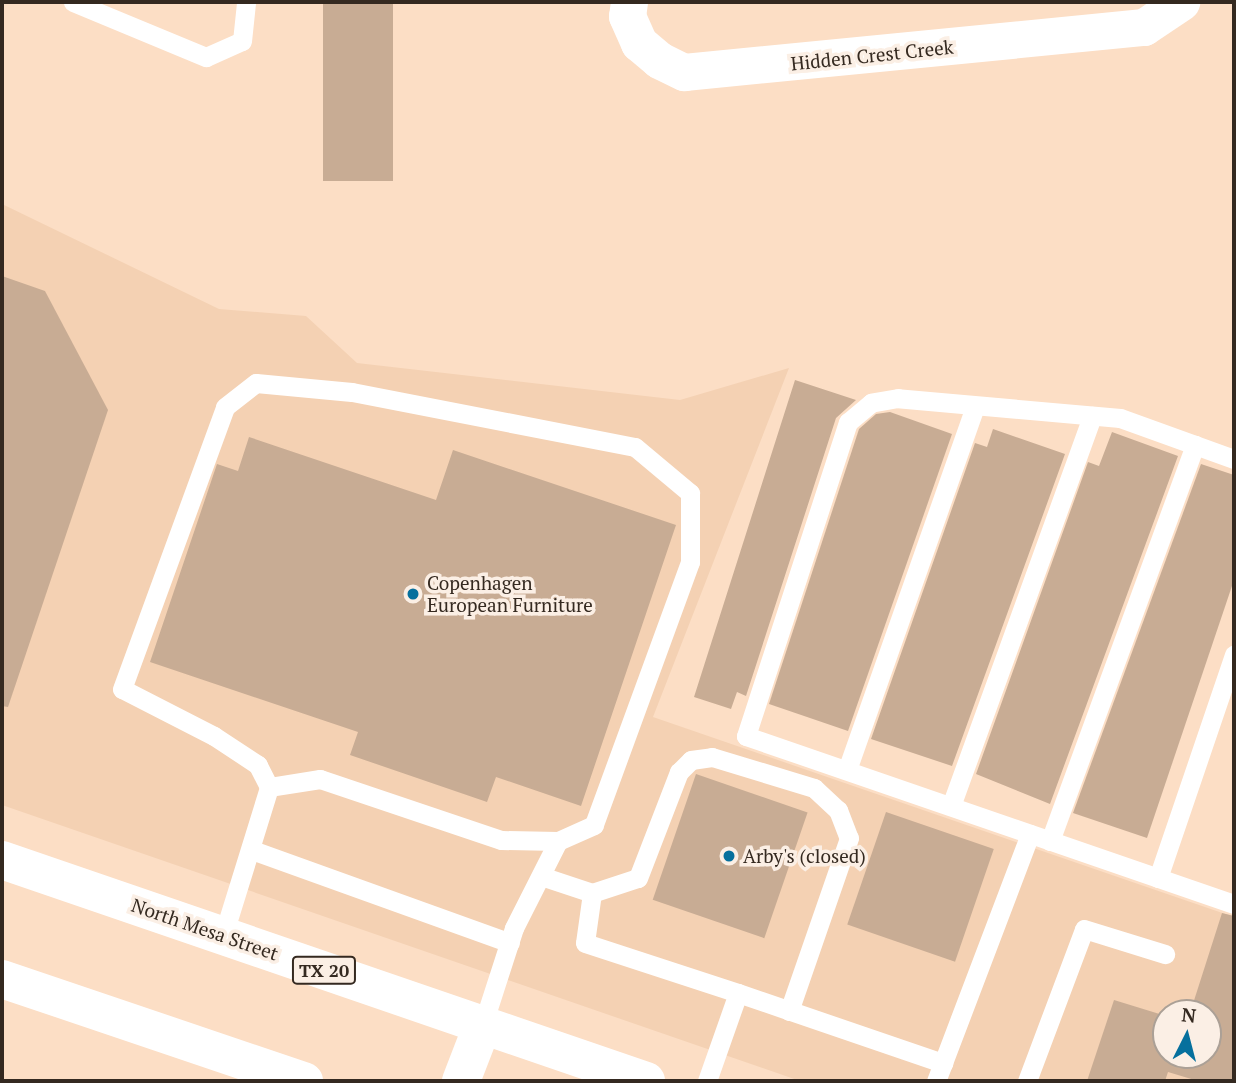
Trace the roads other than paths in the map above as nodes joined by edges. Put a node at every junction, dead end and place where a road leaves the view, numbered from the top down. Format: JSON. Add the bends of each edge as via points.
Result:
{"nodes":[{"id":1,"x":73,"y":2,"type":"edge"},
{"id":2,"x":246,"y":2,"type":"edge"},
{"id":3,"x":1181,"y":2,"type":"edge"},
{"id":4,"x":628,"y":9,"type":"edge"},
{"id":5,"x":975,"y":406,"type":"junction"},
{"id":6,"x":1092,"y":416,"type":"junction"},
{"id":7,"x":1195,"y":445,"type":"junction"},
{"id":8,"x":1234,"y":459,"type":"edge"},
{"id":9,"x":1234,"y":655,"type":"edge"},
{"id":10,"x":847,"y":770,"type":"junction"},
{"id":11,"x":269,"y":787,"type":"junction"},
{"id":12,"x":951,"y":806,"type":"junction"},
{"id":13,"x":1030,"y":834,"type":"junction"},
{"id":14,"x":558,"y":841,"type":"junction"},
{"id":15,"x":1050,"y":841,"type":"junction"},
{"id":16,"x":252,"y":850,"type":"junction"},
{"id":17,"x":2,"y":860,"type":"edge"},
{"id":18,"x":541,"y":876,"type":"junction"},
{"id":19,"x":1158,"y":878,"type":"junction"},
{"id":20,"x":592,"y":892,"type":"junction"},
{"id":21,"x":1234,"y":904,"type":"edge"},
{"id":22,"x":223,"y":936,"type":"junction"},
{"id":23,"x":510,"y":943,"type":"junction"},
{"id":24,"x":1165,"y":954,"type":"dead end"},
{"id":25,"x":2,"y":979,"type":"edge"},
{"id":26,"x":738,"y":993,"type":"junction"},
{"id":27,"x":789,"y":1011,"type":"junction"},
{"id":28,"x":483,"y":1024,"type":"junction"},
{"id":29,"x":940,"y":1072,"type":"edge"},
{"id":30,"x":304,"y":1081,"type":"edge"},
{"id":31,"x":461,"y":1081,"type":"edge"},
{"id":32,"x":646,"y":1081,"type":"edge"},
{"id":33,"x":707,"y":1081,"type":"edge"},
{"id":34,"x":1027,"y":1081,"type":"edge"}],
"edges":[{"from":1,"to":2,"type":"lane","via":[[206,57],[242,41]]},
{"from":3,"to":4,"type":"street","name":"Hidden Crest Creek","via":[[1144,27],[684,72],[639,43]]},
{"from":5,"to":6,"type":"lane"},
{"from":5,"to":10,"type":"lane"},
{"from":5,"to":10,"type":"lane","via":[[898,398],[871,403],[848,422],[746,736]]},
{"from":6,"to":7,"type":"lane","via":[[1120,418]]},
{"from":6,"to":12,"type":"lane"},
{"from":7,"to":8,"type":"lane"},
{"from":7,"to":15,"type":"lane"},
{"from":9,"to":19,"type":"lane"},
{"from":10,"to":12,"type":"lane"},
{"from":11,"to":14,"type":"lane","via":[[320,779],[501,840]]},
{"from":11,"to":14,"type":"lane","via":[[258,765],[236,750],[122,689],[225,408],[256,383],[352,393],[635,447],[690,493],[690,562],[594,825]]},
{"from":11,"to":16,"type":"lane"},
{"from":12,"to":13,"type":"lane"},
{"from":13,"to":15,"type":"lane"},
{"from":13,"to":29,"type":"lane"},
{"from":14,"to":18,"type":"lane"},
{"from":15,"to":19,"type":"lane"},
{"from":16,"to":22,"type":"lane"},
{"from":16,"to":23,"type":"lane"},
{"from":17,"to":22,"type":"main road","name":"North Mesa Street","number":"TX 20"},
{"from":18,"to":20,"type":"lane"},
{"from":18,"to":23,"type":"lane"},
{"from":19,"to":21,"type":"lane"},
{"from":20,"to":26,"type":"lane","via":[[585,943]]},
{"from":20,"to":27,"type":"lane","via":[[638,878],[679,772],[691,760],[712,757],[814,789],[838,810],[849,838]]},
{"from":22,"to":28,"type":"main road","name":"North Mesa Street","number":"TX 20"},
{"from":23,"to":28,"type":"lane"},
{"from":24,"to":34,"type":"lane","via":[[1084,929]]},
{"from":25,"to":30,"type":"main road"},
{"from":26,"to":27,"type":"lane"},
{"from":26,"to":33,"type":"lane"},
{"from":27,"to":29,"type":"lane"},
{"from":28,"to":31,"type":"main road"},
{"from":28,"to":32,"type":"main road","name":"North Mesa Street","number":"TX 20"}]}
